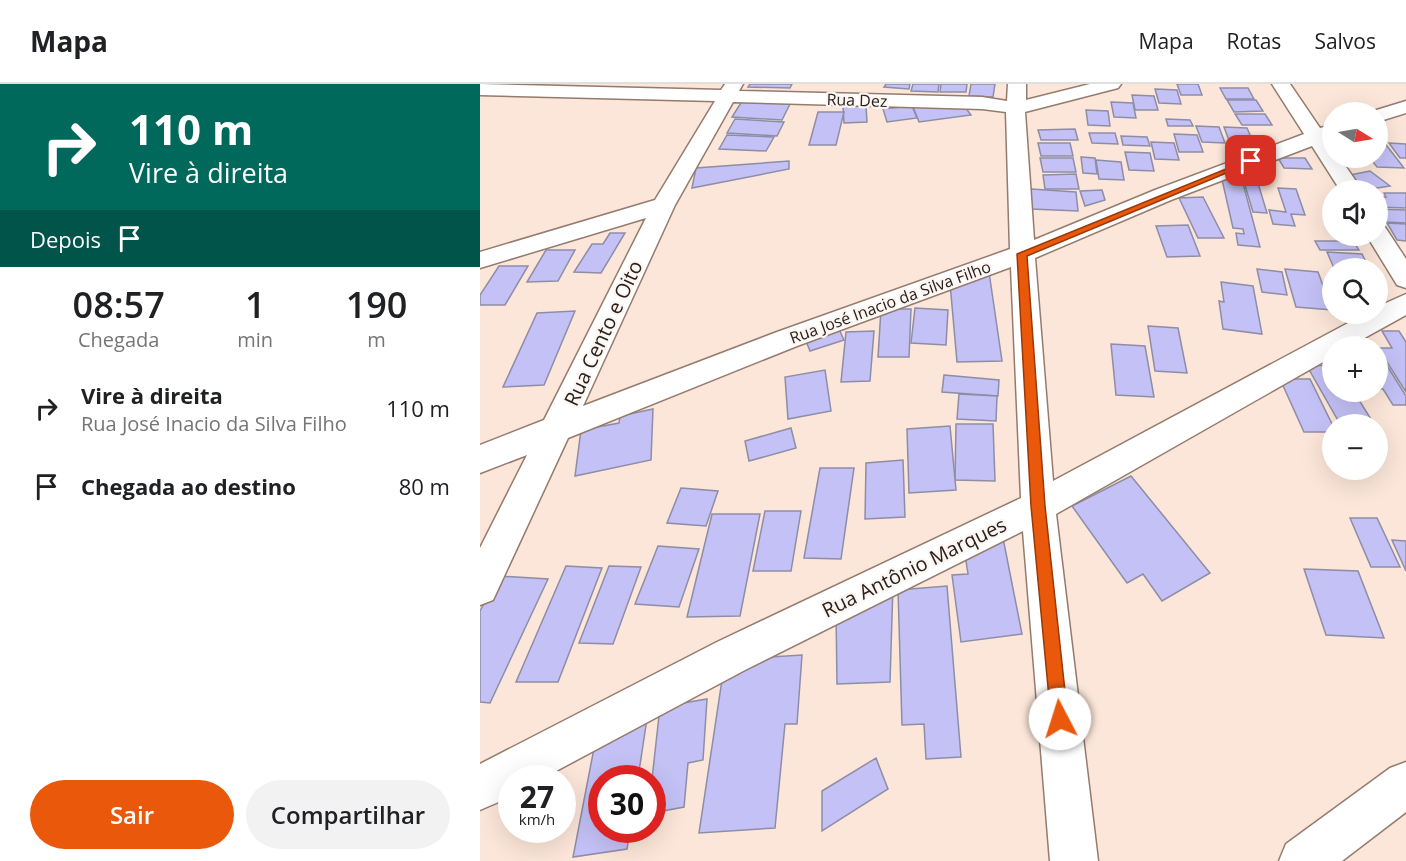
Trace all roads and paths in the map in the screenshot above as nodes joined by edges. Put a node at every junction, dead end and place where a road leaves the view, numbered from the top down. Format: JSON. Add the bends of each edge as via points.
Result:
{"nodes":[{"id":1,"x":1112,"y":84,"type":"edge"},
{"id":2,"x":1281,"y":84,"type":"edge"},
{"id":3,"x":480,"y":89,"type":"edge"},
{"id":4,"x":730,"y":89,"type":"edge"},
{"id":5,"x":1017,"y":96,"type":"edge"},
{"id":6,"x":1406,"y":107,"type":"edge"},
{"id":7,"x":1388,"y":113,"type":"edge"},
{"id":8,"x":1322,"y":131,"type":"edge"},
{"id":9,"x":1322,"y":135,"type":"edge"},
{"id":10,"x":663,"y":205,"type":"junction"},
{"id":11,"x":1386,"y":246,"type":"edge"},
{"id":12,"x":1022,"y":254,"type":"junction"},
{"id":13,"x":480,"y":260,"type":"edge"},
{"id":14,"x":1406,"y":279,"type":"edge"},
{"id":15,"x":1406,"y":303,"type":"edge"},
{"id":16,"x":557,"y":430,"type":"junction"},
{"id":17,"x":480,"y":459,"type":"edge"},
{"id":18,"x":1038,"y":506,"type":"junction"},
{"id":19,"x":480,"y":587,"type":"edge"},
{"id":20,"x":1406,"y":784,"type":"edge"},
{"id":21,"x":480,"y":788,"type":"edge"},
{"id":22,"x":1074,"y":861,"type":"edge"},
{"id":23,"x":1303,"y":861,"type":"edge"}],
"edges":[{"from":1,"to":5,"type":"street"},
{"from":2,"to":8,"type":"street"},
{"from":3,"to":4,"type":"street","name":"Rua Dez"},
{"from":4,"to":5,"type":"street","name":"Rua Dez","via":[[982,103]]},
{"from":4,"to":10,"type":"street","name":"Rua Cento e Oito"},
{"from":5,"to":12,"type":"street"},
{"from":6,"to":7,"type":"street"},
{"from":9,"to":12,"type":"street","name":"Rua José Inacio da Silva Filho"},
{"from":10,"to":13,"type":"street"},
{"from":10,"to":16,"type":"street","name":"Rua Cento e Oito"},
{"from":11,"to":14,"type":"street"},
{"from":12,"to":16,"type":"street","name":"Rua José Inacio da Silva Filho","via":[[787,339]]},
{"from":12,"to":18,"type":"street"},
{"from":15,"to":18,"type":"street","name":"Rua Antônio Marques"},
{"from":16,"to":17,"type":"street","name":"Rua José Inacio da Silva Filho"},
{"from":16,"to":19,"type":"street","name":"Rua Cento e Oito"},
{"from":18,"to":21,"type":"street","name":"Rua Antônio Marques","via":[[731,656]]},
{"from":18,"to":22,"type":"street"},
{"from":20,"to":23,"type":"street"}]}
